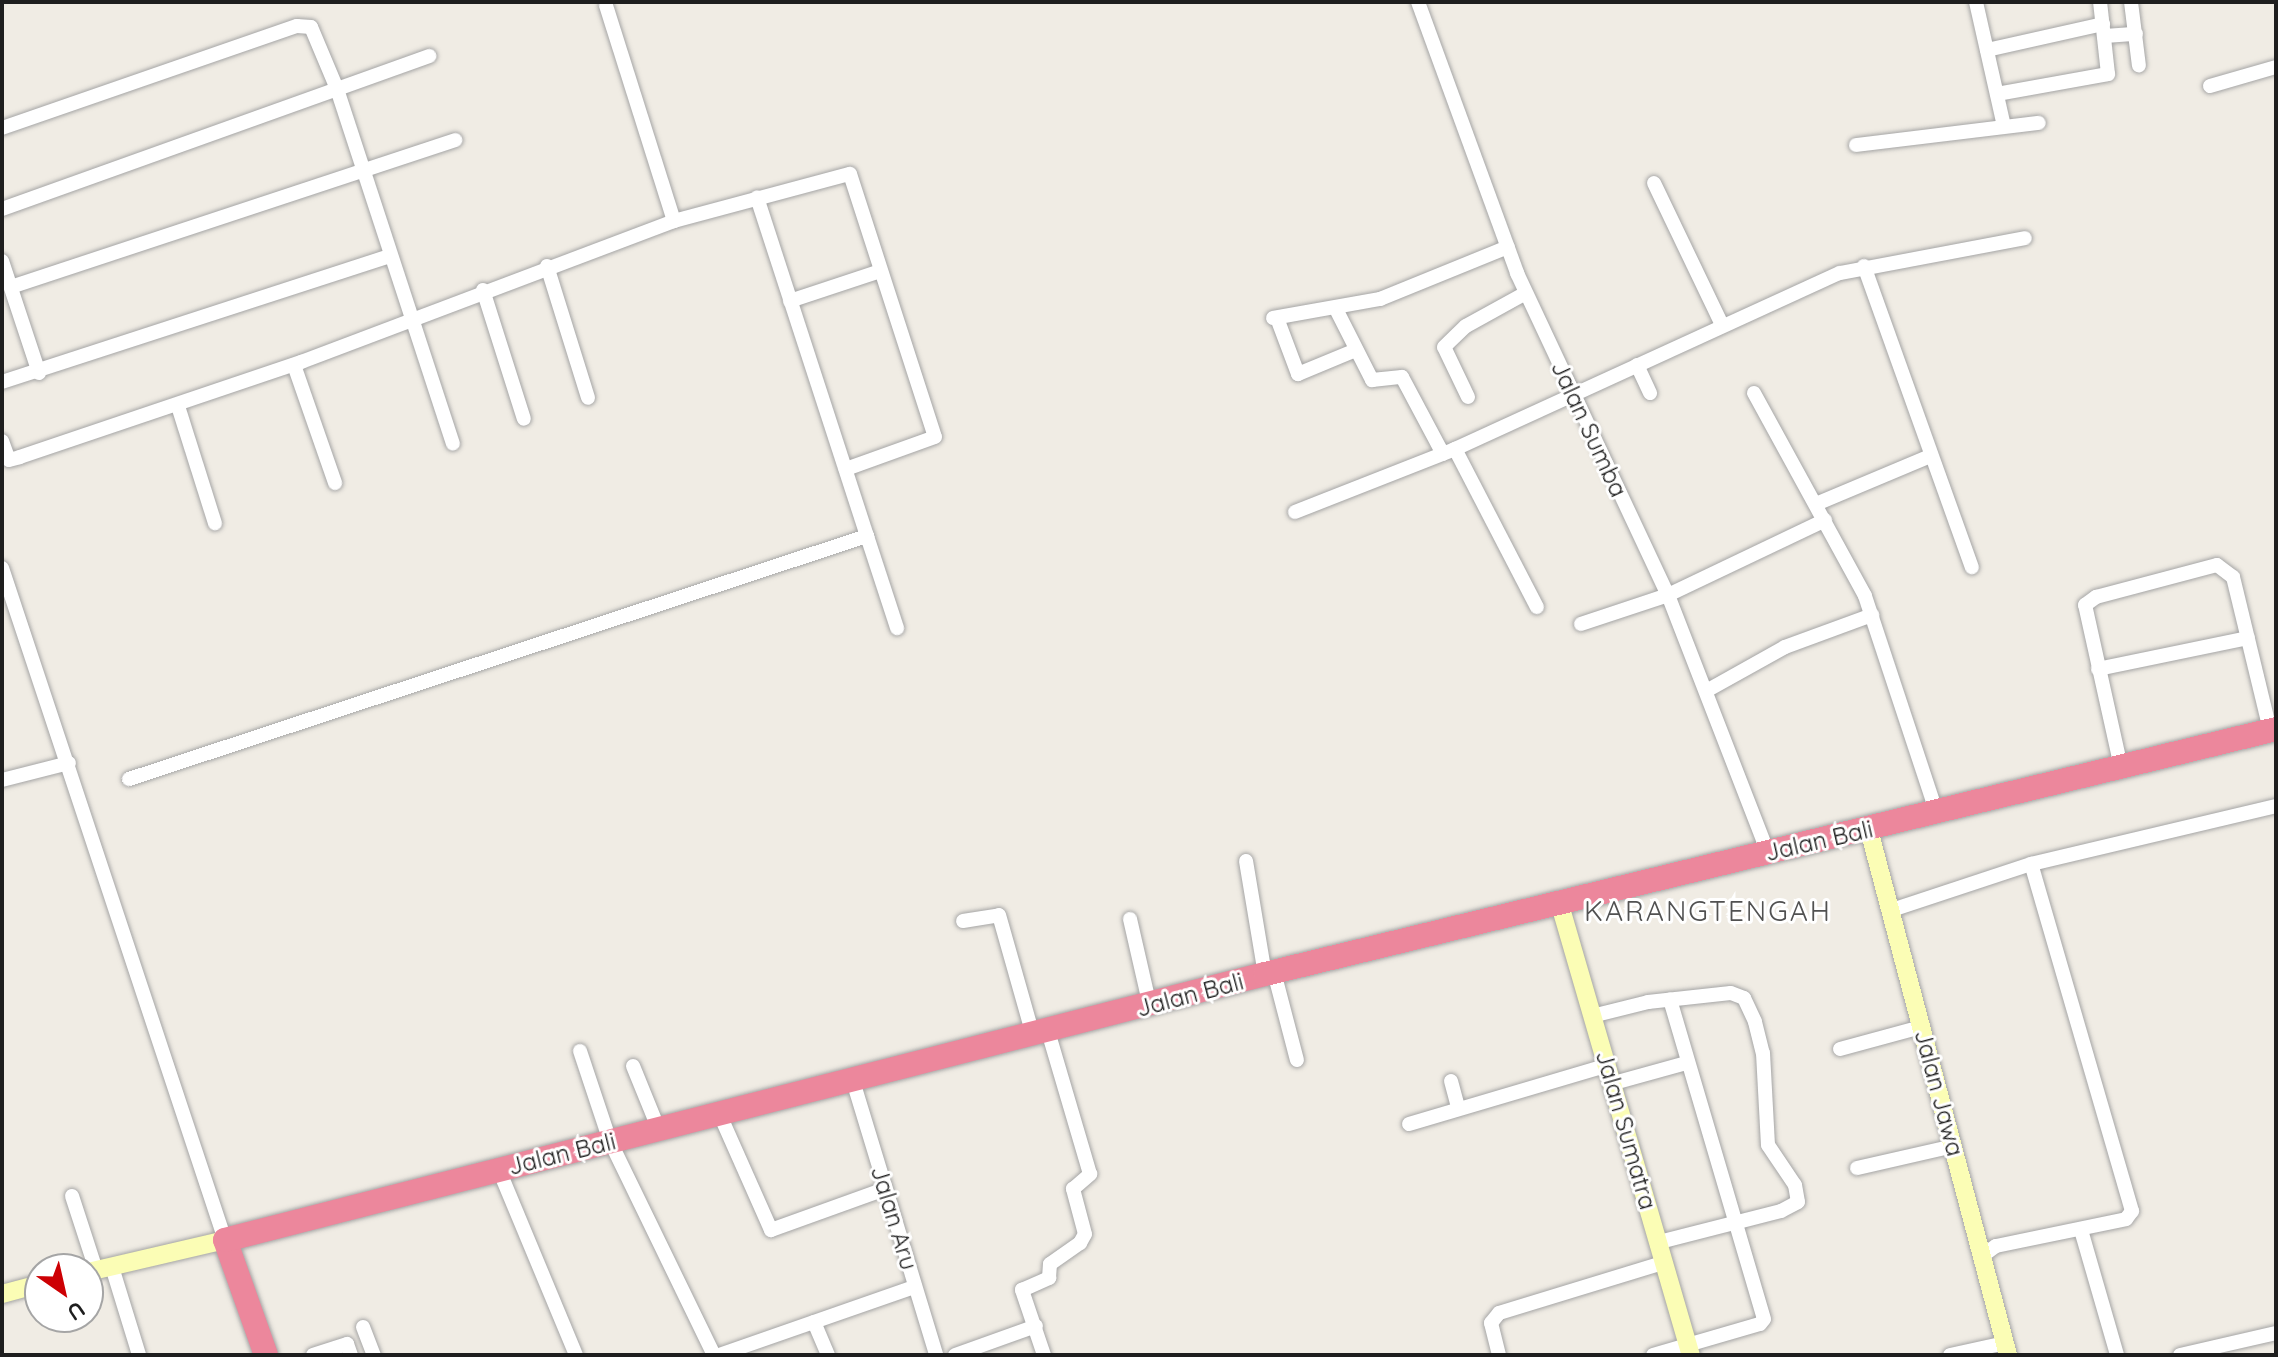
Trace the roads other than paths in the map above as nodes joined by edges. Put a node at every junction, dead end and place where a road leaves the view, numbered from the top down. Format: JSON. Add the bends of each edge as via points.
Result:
{"nodes":[{"id":1,"x":1418,"y":2,"type":"edge"},
{"id":2,"x":1976,"y":2,"type":"edge"},
{"id":3,"x":2100,"y":2,"type":"edge"},
{"id":4,"x":2131,"y":2,"type":"edge"},
{"id":5,"x":606,"y":5,"type":"dead end"},
{"id":6,"x":2104,"y":30,"type":"junction"},
{"id":7,"x":2136,"y":34,"type":"junction"},
{"id":8,"x":1987,"y":50,"type":"junction"},
{"id":9,"x":429,"y":56,"type":"dead end"},
{"id":10,"x":2139,"y":66,"type":"dead end"},
{"id":11,"x":2276,"y":67,"type":"edge"},
{"id":12,"x":2210,"y":86,"type":"dead end"},
{"id":13,"x":337,"y":89,"type":"junction"},
{"id":14,"x":1997,"y":94,"type":"junction"},
{"id":15,"x":2039,"y":123,"type":"dead end"},
{"id":16,"x":2004,"y":126,"type":"junction"},
{"id":17,"x":2,"y":128,"type":"edge"},
{"id":18,"x":455,"y":140,"type":"dead end"},
{"id":19,"x":1856,"y":145,"type":"dead end"},
{"id":20,"x":362,"y":168,"type":"junction"},
{"id":21,"x":1654,"y":183,"type":"dead end"},
{"id":22,"x":757,"y":197,"type":"junction"},
{"id":23,"x":2,"y":209,"type":"edge"},
{"id":24,"x":674,"y":221,"type":"junction"},
{"id":25,"x":2025,"y":238,"type":"dead end"},
{"id":26,"x":1508,"y":247,"type":"junction"},
{"id":27,"x":390,"y":256,"type":"junction"},
{"id":28,"x":2,"y":261,"type":"edge"},
{"id":29,"x":547,"y":266,"type":"junction"},
{"id":30,"x":1864,"y":266,"type":"junction"},
{"id":31,"x":880,"y":271,"type":"junction"},
{"id":32,"x":11,"y":287,"type":"junction"},
{"id":33,"x":483,"y":290,"type":"junction"},
{"id":34,"x":1526,"y":293,"type":"junction"},
{"id":35,"x":790,"y":301,"type":"junction"},
{"id":36,"x":1336,"y":309,"type":"junction"},
{"id":37,"x":413,"y":318,"type":"junction"},
{"id":38,"x":1722,"y":325,"type":"junction"},
{"id":39,"x":1356,"y":350,"type":"junction"},
{"id":40,"x":294,"y":365,"type":"junction"},
{"id":41,"x":1637,"y":365,"type":"junction"},
{"id":42,"x":39,"y":373,"type":"junction"},
{"id":43,"x":2,"y":382,"type":"edge"},
{"id":44,"x":1650,"y":393,"type":"dead end"},
{"id":45,"x":1754,"y":393,"type":"dead end"},
{"id":46,"x":1572,"y":396,"type":"junction"},
{"id":47,"x":1468,"y":397,"type":"dead end"},
{"id":48,"x":588,"y":398,"type":"dead end"},
{"id":49,"x":178,"y":406,"type":"junction"},
{"id":50,"x":524,"y":419,"type":"dead end"},
{"id":51,"x":2,"y":441,"type":"edge"},
{"id":52,"x":453,"y":443,"type":"dead end"},
{"id":53,"x":1449,"y":452,"type":"junction"},
{"id":54,"x":1930,"y":456,"type":"junction"},
{"id":55,"x":846,"y":469,"type":"junction"},
{"id":56,"x":335,"y":483,"type":"dead end"},
{"id":57,"x":1816,"y":504,"type":"junction"},
{"id":58,"x":1295,"y":512,"type":"dead end"},
{"id":59,"x":1825,"y":520,"type":"junction"},
{"id":60,"x":215,"y":523,"type":"dead end"},
{"id":61,"x":867,"y":536,"type":"junction"},
{"id":62,"x":1972,"y":567,"type":"dead end"},
{"id":63,"x":2,"y":568,"type":"edge"},
{"id":64,"x":1668,"y":595,"type":"junction"},
{"id":65,"x":1537,"y":607,"type":"dead end"},
{"id":66,"x":1872,"y":615,"type":"junction"},
{"id":67,"x":1581,"y":624,"type":"dead end"},
{"id":68,"x":897,"y":628,"type":"dead end"},
{"id":69,"x":2248,"y":638,"type":"junction"},
{"id":70,"x":2098,"y":669,"type":"junction"},
{"id":71,"x":1708,"y":690,"type":"junction"},
{"id":72,"x":2273,"y":730,"type":"edge"},
{"id":73,"x":69,"y":763,"type":"junction"},
{"id":74,"x":2121,"y":767,"type":"junction"},
{"id":75,"x":129,"y":779,"type":"dead end"},
{"id":76,"x":2,"y":780,"type":"edge"},
{"id":77,"x":2276,"y":806,"type":"edge"},
{"id":78,"x":1935,"y":808,"type":"junction"},
{"id":79,"x":1869,"y":830,"type":"junction"},
{"id":80,"x":1780,"y":848,"type":"junction"},
{"id":81,"x":1246,"y":861,"type":"dead end"},
{"id":82,"x":2031,"y":864,"type":"junction"},
{"id":83,"x":1560,"y":905,"type":"junction"},
{"id":84,"x":1889,"y":911,"type":"junction"},
{"id":85,"x":1130,"y":919,"type":"dead end"},
{"id":86,"x":963,"y":921,"type":"dead end"},
{"id":87,"x":1270,"y":973,"type":"junction"},
{"id":88,"x":1670,"y":1000,"type":"junction"},
{"id":89,"x":1150,"y":1006,"type":"junction"},
{"id":90,"x":1592,"y":1016,"type":"junction"},
{"id":91,"x":1921,"y":1027,"type":"junction"},
{"id":92,"x":1041,"y":1033,"type":"junction"},
{"id":93,"x":1840,"y":1049,"type":"dead end"},
{"id":94,"x":580,"y":1051,"type":"dead end"},
{"id":95,"x":1297,"y":1060,"type":"dead end"},
{"id":96,"x":1686,"y":1063,"type":"junction"},
{"id":97,"x":1608,"y":1065,"type":"junction"},
{"id":98,"x":633,"y":1066,"type":"dead end"},
{"id":99,"x":853,"y":1081,"type":"junction"},
{"id":100,"x":1451,"y":1081,"type":"dead end"},
{"id":101,"x":1614,"y":1083,"type":"junction"},
{"id":102,"x":1458,"y":1108,"type":"junction"},
{"id":103,"x":720,"y":1115,"type":"junction"},
{"id":104,"x":1409,"y":1124,"type":"dead end"},
{"id":105,"x":659,"y":1130,"type":"junction"},
{"id":106,"x":610,"y":1141,"type":"junction"},
{"id":107,"x":1954,"y":1146,"type":"junction"},
{"id":108,"x":1857,"y":1168,"type":"dead end"},
{"id":109,"x":499,"y":1170,"type":"junction"},
{"id":110,"x":885,"y":1189,"type":"junction"},
{"id":111,"x":72,"y":1196,"type":"dead end"},
{"id":112,"x":1736,"y":1224,"type":"junction"},
{"id":113,"x":2081,"y":1230,"type":"junction"},
{"id":114,"x":225,"y":1240,"type":"junction"},
{"id":115,"x":1659,"y":1242,"type":"junction"},
{"id":116,"x":94,"y":1253,"type":"edge"},
{"id":117,"x":1982,"y":1256,"type":"junction"},
{"id":118,"x":1663,"y":1263,"type":"junction"},
{"id":119,"x":104,"y":1268,"type":"edge"},
{"id":120,"x":104,"y":1278,"type":"edge"},
{"id":121,"x":914,"y":1287,"type":"junction"},
{"id":122,"x":24,"y":1288,"type":"edge"},
{"id":123,"x":2,"y":1294,"type":"edge"},
{"id":124,"x":814,"y":1322,"type":"junction"},
{"id":125,"x":1036,"y":1326,"type":"junction"},
{"id":126,"x":363,"y":1327,"type":"dead end"},
{"id":127,"x":2276,"y":1333,"type":"edge"},
{"id":128,"x":2007,"y":1349,"type":"edge"},
{"id":129,"x":1689,"y":1350,"type":"edge"},
{"id":130,"x":2228,"y":1350,"type":"edge"},
{"id":131,"x":139,"y":1355,"type":"edge"},
{"id":132,"x":266,"y":1355,"type":"edge"},
{"id":133,"x":313,"y":1355,"type":"edge"},
{"id":134,"x":351,"y":1355,"type":"edge"},
{"id":135,"x":374,"y":1355,"type":"edge"},
{"id":136,"x":576,"y":1355,"type":"edge"},
{"id":137,"x":716,"y":1355,"type":"edge"},
{"id":138,"x":828,"y":1355,"type":"edge"},
{"id":139,"x":936,"y":1355,"type":"edge"},
{"id":140,"x":955,"y":1355,"type":"edge"},
{"id":141,"x":1044,"y":1355,"type":"edge"},
{"id":142,"x":1499,"y":1355,"type":"edge"},
{"id":143,"x":1653,"y":1355,"type":"edge"},
{"id":144,"x":1950,"y":1355,"type":"edge"},
{"id":145,"x":2117,"y":1355,"type":"edge"},
{"id":146,"x":2180,"y":1355,"type":"edge"}],
"edges":[{"from":1,"to":26,"type":"street","name":"Jalan Sumba"},
{"from":2,"to":8,"type":"street"},
{"from":3,"to":6,"type":"street"},
{"from":4,"to":7,"type":"street"},
{"from":5,"to":24,"type":"street"},
{"from":6,"to":7,"type":"street"},
{"from":6,"to":8,"type":"street"},
{"from":6,"to":14,"type":"street","via":[[2108,74]]},
{"from":7,"to":10,"type":"street"},
{"from":8,"to":14,"type":"street"},
{"from":9,"to":13,"type":"street"},
{"from":11,"to":12,"type":"street"},
{"from":13,"to":17,"type":"street","via":[[314,31],[305,25]]},
{"from":13,"to":20,"type":"street"},
{"from":13,"to":23,"type":"street"},
{"from":14,"to":16,"type":"street"},
{"from":15,"to":16,"type":"street"},
{"from":16,"to":19,"type":"street"},
{"from":18,"to":20,"type":"street"},
{"from":20,"to":27,"type":"street"},
{"from":20,"to":32,"type":"street"},
{"from":21,"to":38,"type":"street"},
{"from":22,"to":24,"type":"street"},
{"from":22,"to":31,"type":"street","via":[[850,174]]},
{"from":22,"to":35,"type":"street"},
{"from":24,"to":29,"type":"street"},
{"from":25,"to":30,"type":"street"},
{"from":26,"to":34,"type":"street","name":"Jalan Sumba"},
{"from":26,"to":36,"type":"street","via":[[1380,299]]},
{"from":27,"to":37,"type":"street"},
{"from":27,"to":42,"type":"street"},
{"from":28,"to":32,"type":"street"},
{"from":29,"to":33,"type":"street"},
{"from":29,"to":48,"type":"street"},
{"from":30,"to":38,"type":"street"},
{"from":30,"to":54,"type":"street"},
{"from":31,"to":35,"type":"street"},
{"from":31,"to":55,"type":"street","via":[[935,437]]},
{"from":32,"to":42,"type":"street"},
{"from":33,"to":37,"type":"street"},
{"from":33,"to":50,"type":"street"},
{"from":34,"to":46,"type":"street","name":"Jalan Sumba"},
{"from":34,"to":47,"type":"street","via":[[1466,326],[1444,347]]},
{"from":35,"to":55,"type":"street"},
{"from":36,"to":39,"type":"street"},
{"from":36,"to":39,"type":"street","via":[[1275,318],[1298,374]]},
{"from":37,"to":40,"type":"street"},
{"from":37,"to":52,"type":"street"},
{"from":38,"to":41,"type":"street"},
{"from":39,"to":53,"type":"street","via":[[1376,383],[1392,374],[1402,377]]},
{"from":40,"to":49,"type":"street"},
{"from":40,"to":56,"type":"street"},
{"from":41,"to":44,"type":"street"},
{"from":41,"to":46,"type":"street"},
{"from":42,"to":43,"type":"street"},
{"from":45,"to":57,"type":"street"},
{"from":46,"to":53,"type":"street"},
{"from":46,"to":64,"type":"street","name":"Jalan Sumba"},
{"from":49,"to":51,"type":"street","via":[[9,460]]},
{"from":49,"to":60,"type":"street"},
{"from":53,"to":58,"type":"street"},
{"from":53,"to":65,"type":"street"},
{"from":54,"to":57,"type":"street"},
{"from":54,"to":62,"type":"street"},
{"from":55,"to":61,"type":"street"},
{"from":57,"to":59,"type":"street"},
{"from":59,"to":64,"type":"street"},
{"from":59,"to":66,"type":"street"},
{"from":61,"to":68,"type":"street"},
{"from":61,"to":75,"type":"street"},
{"from":63,"to":73,"type":"street"},
{"from":64,"to":67,"type":"street"},
{"from":64,"to":71,"type":"street","name":"Jalan Sumba"},
{"from":66,"to":71,"type":"street","via":[[1785,647]]},
{"from":66,"to":78,"type":"street"},
{"from":69,"to":70,"type":"street"},
{"from":69,"to":70,"type":"street","via":[[2233,577],[2217,565],[2088,600],[2085,613]]},
{"from":69,"to":72,"type":"street"},
{"from":70,"to":74,"type":"street"},
{"from":71,"to":80,"type":"street","name":"Jalan Sumba"},
{"from":72,"to":74,"type":"highway","name":"Jalan Bali"},
{"from":73,"to":76,"type":"street"},
{"from":73,"to":114,"type":"street"},
{"from":74,"to":78,"type":"highway","name":"Jalan Bali"},
{"from":77,"to":82,"type":"street"},
{"from":78,"to":79,"type":"highway","name":"Jalan Bali"},
{"from":79,"to":80,"type":"highway","name":"Jalan Bali"},
{"from":79,"to":84,"type":"main road","name":"Jalan Jawa"},
{"from":80,"to":83,"type":"highway","name":"Jalan Bali"},
{"from":81,"to":87,"type":"street"},
{"from":82,"to":84,"type":"street"},
{"from":82,"to":113,"type":"street","via":[[2132,1211],[2126,1219]]},
{"from":83,"to":87,"type":"highway","name":"Jalan Bali"},
{"from":83,"to":90,"type":"main road","name":"Jalan Sumatra"},
{"from":84,"to":91,"type":"main road","name":"Jalan Jawa"},
{"from":85,"to":89,"type":"street"},
{"from":86,"to":92,"type":"street","via":[[999,915]]},
{"from":87,"to":89,"type":"highway","name":"Jalan Bali"},
{"from":87,"to":95,"type":"street"},
{"from":88,"to":90,"type":"street"},
{"from":88,"to":96,"type":"street"},
{"from":88,"to":112,"type":"street","via":[[1739,994],[1755,1022],[1763,1053],[1768,1145],[1795,1185],[1798,1202]]},
{"from":89,"to":92,"type":"highway","name":"Jalan Bali"},
{"from":90,"to":97,"type":"main road","name":"Jalan Sumatra"},
{"from":91,"to":93,"type":"street"},
{"from":91,"to":107,"type":"main road","name":"Jalan Jawa"},
{"from":92,"to":99,"type":"highway","name":"Jalan Bali"},
{"from":92,"to":125,"type":"street","via":[[1090,1174],[1073,1189],[1085,1234],[1080,1243],[1054,1259],[1049,1278],[1022,1290]]},
{"from":94,"to":106,"type":"street","via":[[584,1085]]},
{"from":96,"to":101,"type":"street"},
{"from":96,"to":112,"type":"street"},
{"from":97,"to":101,"type":"main road","name":"Jalan Sumatra"},
{"from":97,"to":102,"type":"street"},
{"from":98,"to":105,"type":"street"},
{"from":99,"to":103,"type":"highway","name":"Jalan Bali"},
{"from":99,"to":110,"type":"street","name":"Jalan Aru"},
{"from":100,"to":102,"type":"street"},
{"from":101,"to":115,"type":"main road","name":"Jalan Sumatra"},
{"from":102,"to":104,"type":"street"},
{"from":103,"to":105,"type":"highway","name":"Jalan Bali"},
{"from":103,"to":110,"type":"street","via":[[771,1230]]},
{"from":105,"to":106,"type":"highway","name":"Jalan Bali"},
{"from":106,"to":109,"type":"highway","name":"Jalan Bali"},
{"from":106,"to":137,"type":"street"},
{"from":107,"to":108,"type":"street"},
{"from":107,"to":117,"type":"main road","name":"Jalan Jawa"},
{"from":109,"to":114,"type":"highway","name":"Jalan Bali"},
{"from":109,"to":136,"type":"street"},
{"from":110,"to":121,"type":"street","name":"Jalan Aru"},
{"from":111,"to":116,"type":"street"},
{"from":112,"to":115,"type":"street"},
{"from":112,"to":129,"type":"street","via":[[1764,1320]]},
{"from":113,"to":117,"type":"street","via":[[1996,1246]]},
{"from":113,"to":145,"type":"street"},
{"from":114,"to":119,"type":"main road","name":"Jalan Bali"},
{"from":114,"to":132,"type":"highway"},
{"from":115,"to":118,"type":"main road","name":"Jalan Sumatra"},
{"from":117,"to":128,"type":"main road","name":"Jalan Jawa"},
{"from":118,"to":129,"type":"main road","name":"Jalan Sumatra"},
{"from":118,"to":142,"type":"street","via":[[1499,1313],[1491,1323]]},
{"from":120,"to":131,"type":"street"},
{"from":121,"to":124,"type":"street"},
{"from":121,"to":139,"type":"street","name":"Jalan Aru"},
{"from":122,"to":123,"type":"main road"},
{"from":124,"to":137,"type":"street"},
{"from":124,"to":138,"type":"street"},
{"from":125,"to":140,"type":"street"},
{"from":125,"to":141,"type":"street"},
{"from":126,"to":135,"type":"street"},
{"from":127,"to":130,"type":"street"},
{"from":128,"to":144,"type":"street"},
{"from":129,"to":143,"type":"street"},
{"from":130,"to":146,"type":"street"},
{"from":133,"to":134,"type":"street","via":[[347,1344]]}]}
